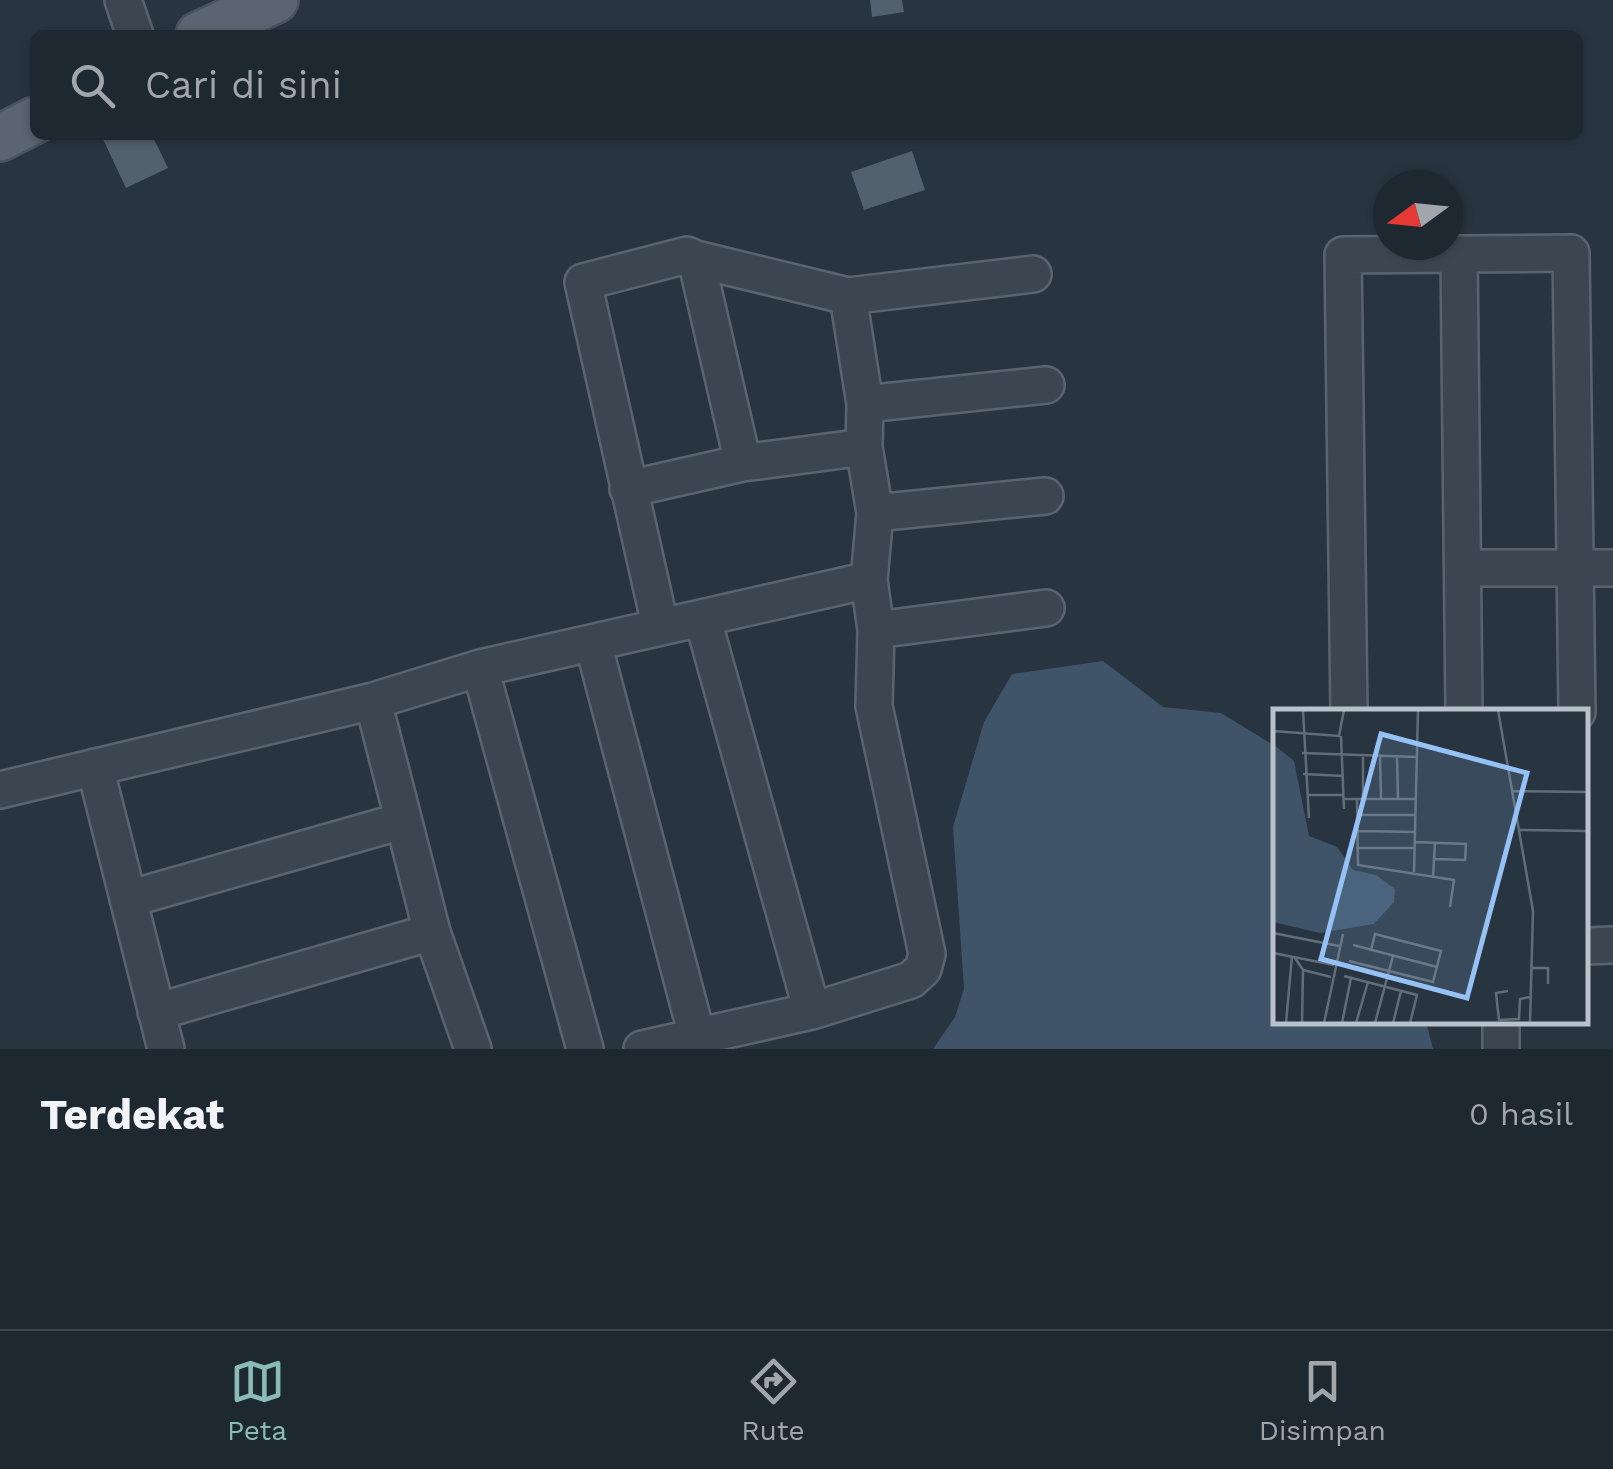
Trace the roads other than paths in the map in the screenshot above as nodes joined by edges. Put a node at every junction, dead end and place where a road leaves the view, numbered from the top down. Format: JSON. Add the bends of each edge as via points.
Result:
{"nodes":[{"id":1,"x":123,"y":0,"type":"edge"},
{"id":2,"x":275,"y":0,"type":"edge"},
{"id":3,"x":133,"y":30,"type":"edge"},
{"id":4,"x":211,"y":30,"type":"edge"},
{"id":5,"x":30,"y":123,"type":"edge"},
{"id":6,"x":0,"y":138,"type":"edge"},
{"id":7,"x":1463,"y":254,"type":"edge"},
{"id":8,"x":1373,"y":255,"type":"edge"},
{"id":9,"x":696,"y":259,"type":"junction"},
{"id":10,"x":1460,"y":260,"type":"edge"},
{"id":11,"x":1033,"y":274,"type":"dead end"},
{"id":12,"x":848,"y":296,"type":"junction"},
{"id":13,"x":1046,"y":385,"type":"dead end"},
{"id":14,"x":865,"y":404,"type":"junction"},
{"id":15,"x":864,"y":447,"type":"junction"},
{"id":16,"x":743,"y":462,"type":"junction"},
{"id":17,"x":628,"y":489,"type":"junction"},
{"id":18,"x":1045,"y":496,"type":"dead end"},
{"id":19,"x":875,"y":512,"type":"junction"},
{"id":20,"x":1463,"y":568,"type":"junction"},
{"id":21,"x":1575,"y":568,"type":"junction"},
{"id":22,"x":1613,"y":568,"type":"edge"},
{"id":23,"x":869,"y":580,"type":"junction"},
{"id":24,"x":1046,"y":608,"type":"dead end"},
{"id":25,"x":703,"y":620,"type":"junction"},
{"id":26,"x":660,"y":625,"type":"junction"},
{"id":27,"x":876,"y":630,"type":"junction"},
{"id":28,"x":593,"y":643,"type":"junction"},
{"id":29,"x":480,"y":668,"type":"junction"},
{"id":30,"x":372,"y":701,"type":"junction"},
{"id":31,"x":1349,"y":709,"type":"edge"},
{"id":32,"x":1464,"y":709,"type":"edge"},
{"id":33,"x":1577,"y":709,"type":"edge"},
{"id":34,"x":95,"y":766,"type":"junction"},
{"id":35,"x":0,"y":790,"type":"edge"},
{"id":36,"x":402,"y":821,"type":"junction"},
{"id":37,"x":128,"y":899,"type":"junction"},
{"id":38,"x":432,"y":932,"type":"junction"},
{"id":39,"x":156,"y":1012,"type":"junction"},
{"id":40,"x":812,"y":1012,"type":"junction"},
{"id":41,"x":1500,"y":1024,"type":"edge"},
{"id":42,"x":697,"y":1036,"type":"junction"},
{"id":43,"x":166,"y":1049,"type":"edge"},
{"id":44,"x":473,"y":1049,"type":"edge"},
{"id":45,"x":584,"y":1049,"type":"edge"},
{"id":46,"x":642,"y":1049,"type":"edge"},
{"id":47,"x":1501,"y":1049,"type":"edge"}],
"edges":[{"from":1,"to":3,"type":"street"},
{"from":2,"to":4,"type":"main road"},
{"from":5,"to":6,"type":"main road"},
{"from":7,"to":21,"type":"street","via":[[1572,253]]},
{"from":8,"to":31,"type":"street","via":[[1343,255]]},
{"from":9,"to":12,"type":"street"},
{"from":9,"to":16,"type":"street"},
{"from":9,"to":17,"type":"street","via":[[687,255],[584,282]]},
{"from":10,"to":20,"type":"street"},
{"from":11,"to":12,"type":"street"},
{"from":12,"to":14,"type":"street"},
{"from":13,"to":14,"type":"street"},
{"from":14,"to":15,"type":"street"},
{"from":15,"to":16,"type":"street"},
{"from":15,"to":19,"type":"street"},
{"from":16,"to":17,"type":"street"},
{"from":17,"to":26,"type":"street"},
{"from":18,"to":19,"type":"street"},
{"from":19,"to":23,"type":"street"},
{"from":20,"to":21,"type":"street"},
{"from":20,"to":32,"type":"street"},
{"from":21,"to":22,"type":"street"},
{"from":21,"to":33,"type":"street"},
{"from":23,"to":25,"type":"street"},
{"from":23,"to":27,"type":"street"},
{"from":24,"to":27,"type":"street"},
{"from":25,"to":26,"type":"street"},
{"from":25,"to":40,"type":"street"},
{"from":26,"to":28,"type":"street"},
{"from":27,"to":40,"type":"street","via":[[874,706],[928,954],[910,980]]},
{"from":28,"to":29,"type":"street"},
{"from":28,"to":42,"type":"street"},
{"from":29,"to":30,"type":"street"},
{"from":29,"to":45,"type":"street"},
{"from":30,"to":34,"type":"street"},
{"from":30,"to":36,"type":"street"},
{"from":34,"to":35,"type":"street"},
{"from":34,"to":37,"type":"street"},
{"from":36,"to":37,"type":"street"},
{"from":36,"to":38,"type":"street"},
{"from":37,"to":39,"type":"street"},
{"from":38,"to":39,"type":"street"},
{"from":38,"to":44,"type":"street"},
{"from":39,"to":43,"type":"street"},
{"from":40,"to":42,"type":"street"},
{"from":41,"to":47,"type":"street"},
{"from":42,"to":46,"type":"street"}]}
